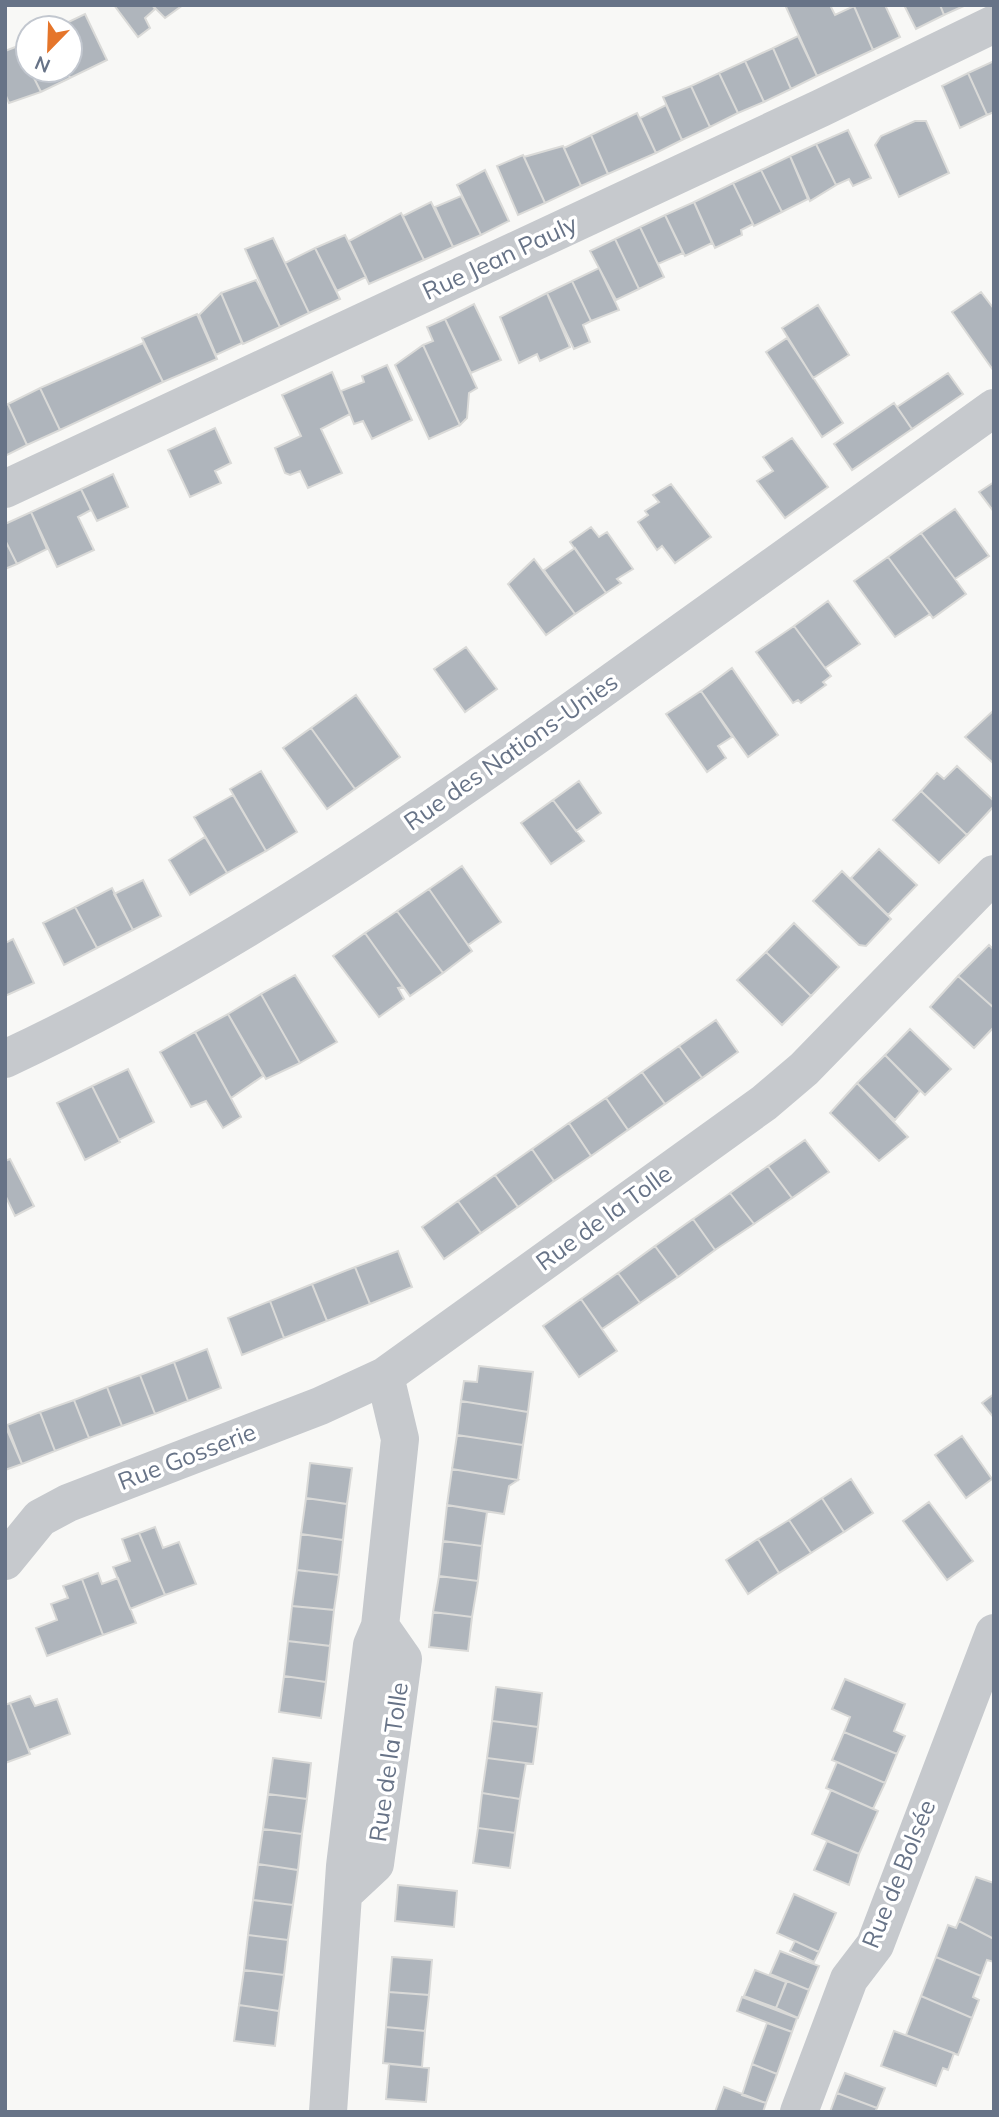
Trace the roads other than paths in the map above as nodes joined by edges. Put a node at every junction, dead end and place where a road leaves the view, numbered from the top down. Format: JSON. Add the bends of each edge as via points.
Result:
{"nodes":[{"id":1,"x":994,"y":24,"type":"edge"},
{"id":2,"x":994,"y":408,"type":"edge"},
{"id":3,"x":5,"y":489,"type":"edge"},
{"id":4,"x":994,"y":874,"type":"edge"},
{"id":5,"x":5,"y":1059,"type":"edge"},
{"id":6,"x":385,"y":1376,"type":"junction"},
{"id":7,"x":5,"y":1561,"type":"edge"},
{"id":8,"x":994,"y":1634,"type":"edge"},
{"id":9,"x":327,"y":2112,"type":"edge"},
{"id":10,"x":799,"y":2112,"type":"edge"}],
"edges":[{"from":1,"to":3,"type":"street","name":"Rue Jean Pauly"},
{"from":2,"to":5,"type":"street","name":"Rue des Nations-Unies","via":[[436,808],[214,949],[94,1018]]},
{"from":4,"to":6,"type":"street","name":"Rue de la Tolle","via":[[804,1069],[764,1103]]},
{"from":6,"to":7,"type":"street","name":"Rue Gosserie","via":[[320,1406],[68,1503],[40,1517]]},
{"from":6,"to":9,"type":"street","name":"Rue de la Tolle","via":[[400,1440],[380,1626],[372,1645],[345,1866]]},
{"from":8,"to":10,"type":"street","name":"Rue de Bolsée","via":[[875,1945],[849,1979]]}]}
